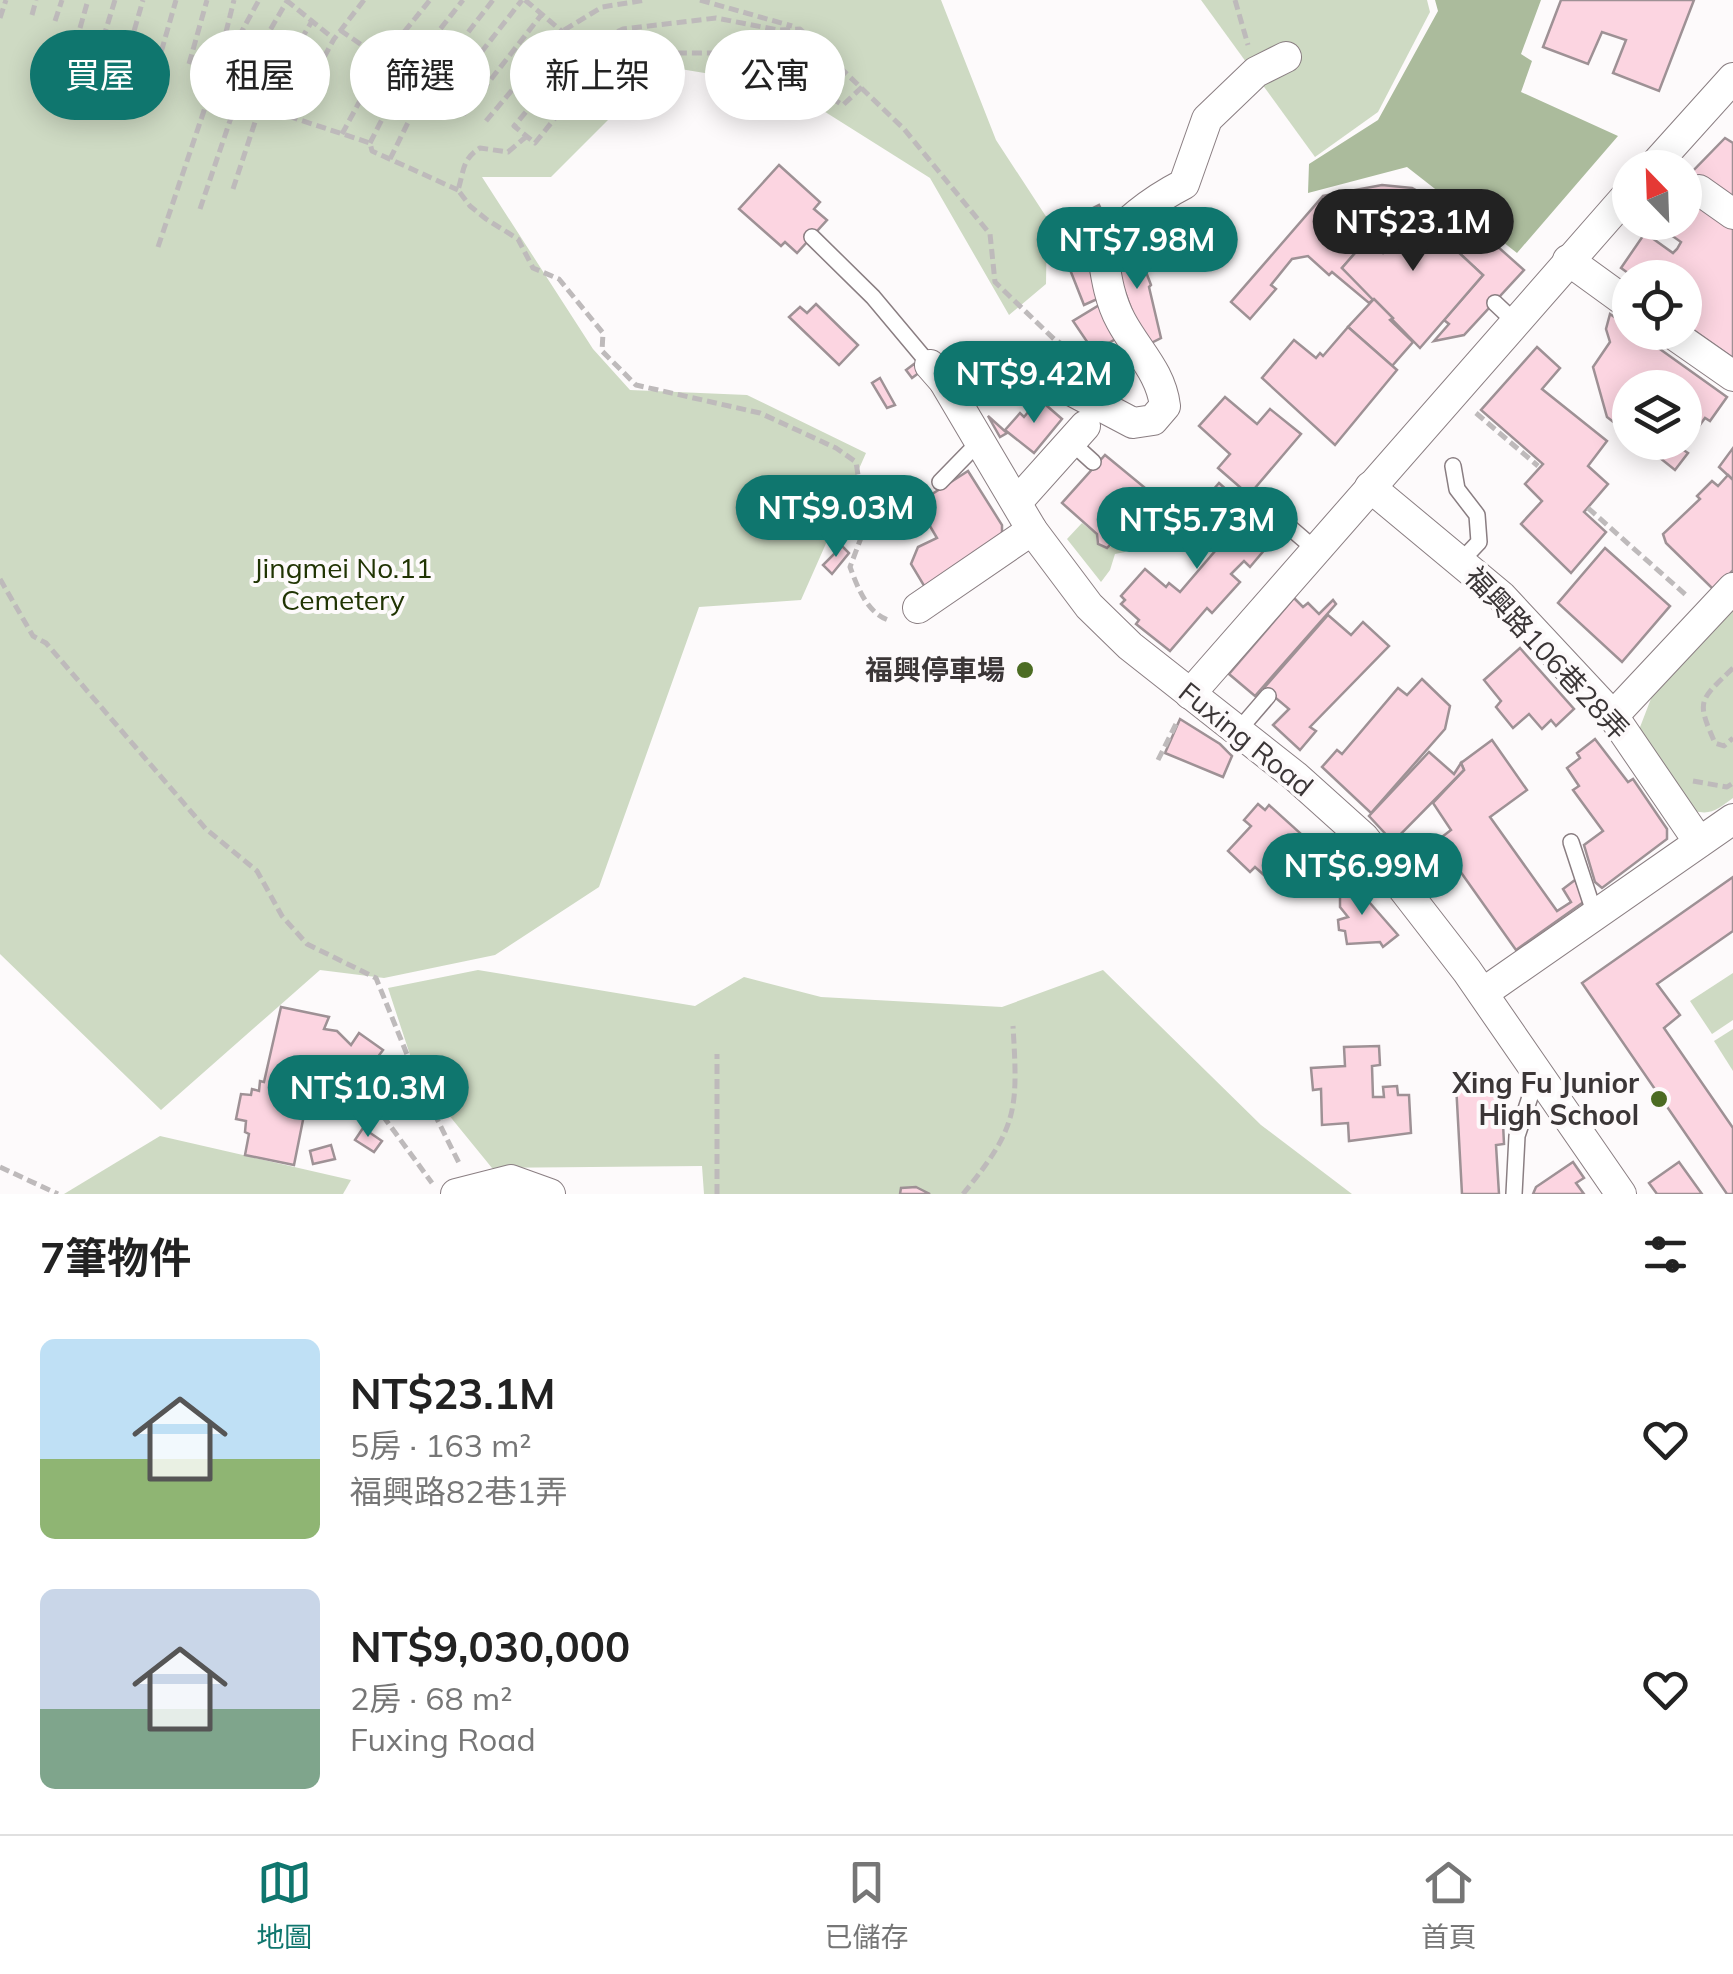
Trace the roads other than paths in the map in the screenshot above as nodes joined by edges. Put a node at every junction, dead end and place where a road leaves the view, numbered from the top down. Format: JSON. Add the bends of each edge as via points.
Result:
{"nodes":[{"id":1,"x":1286,"y":57,"type":"dead end"},
{"id":2,"x":1733,"y":78,"type":"edge"},
{"id":3,"x":1668,"y":150,"type":"edge"},
{"id":4,"x":1702,"y":192,"type":"edge"},
{"id":5,"x":1612,"y":212,"type":"edge"},
{"id":6,"x":1733,"y":214,"type":"edge"},
{"id":7,"x":812,"y":237,"type":"dead end"},
{"id":8,"x":1568,"y":260,"type":"junction"},
{"id":9,"x":1612,"y":292,"type":"edge"},
{"id":10,"x":1696,"y":350,"type":"edge"},
{"id":11,"x":937,"y":373,"type":"junction"},
{"id":12,"x":1733,"y":376,"type":"edge"},
{"id":13,"x":1087,"y":433,"type":"junction"},
{"id":14,"x":980,"y":441,"type":"junction"},
{"id":15,"x":1453,"y":466,"type":"dead end"},
{"id":16,"x":940,"y":482,"type":"dead end"},
{"id":17,"x":1370,"y":487,"type":"junction"},
{"id":18,"x":1017,"y":502,"type":"junction"},
{"id":19,"x":1280,"y":519,"type":"dead end"},
{"id":20,"x":1032,"y":530,"type":"junction"},
{"id":21,"x":1316,"y":550,"type":"junction"},
{"id":22,"x":1461,"y":561,"type":"junction"},
{"id":23,"x":1733,"y":588,"type":"edge"},
{"id":24,"x":918,"y":608,"type":"road end"},
{"id":25,"x":1190,"y":694,"type":"junction"},
{"id":26,"x":1268,"y":696,"type":"dead end"},
{"id":27,"x":1614,"y":716,"type":"junction"},
{"id":28,"x":1237,"y":732,"type":"junction"},
{"id":29,"x":1733,"y":818,"type":"edge"},
{"id":30,"x":1570,"y":842,"type":"dead end"},
{"id":31,"x":1699,"y":842,"type":"junction"},
{"id":32,"x":1595,"y":915,"type":"junction"},
{"id":33,"x":1484,"y":994,"type":"junction"},
{"id":34,"x":1538,"y":1073,"type":"junction"},
{"id":35,"x":464,"y":1191,"type":"edge"},
{"id":36,"x":550,"y":1194,"type":"edge"},
{"id":37,"x":1514,"y":1194,"type":"edge"},
{"id":38,"x":1622,"y":1194,"type":"edge"}],
"edges":[{"from":1,"to":13,"type":"street","via":[[1256,72],[1206,119],[1184,184],[1118,230],[1102,250],[1120,320],[1162,387],[1165,406],[1153,420]]},
{"from":2,"to":3,"type":"street"},
{"from":4,"to":6,"type":"street"},
{"from":5,"to":8,"type":"street"},
{"from":7,"to":11,"type":"lane","name":"Fuxing Road","via":[[874,297]]},
{"from":8,"to":9,"type":"street"},
{"from":8,"to":17,"type":"street","via":[[1504,312]]},
{"from":10,"to":12,"type":"street"},
{"from":11,"to":13,"type":"street","via":[[993,360],[1026,366]]},
{"from":11,"to":14,"type":"street","name":"Fuxing Road"},
{"from":13,"to":18,"type":"street"},
{"from":14,"to":16,"type":"lane"},
{"from":14,"to":18,"type":"street","name":"Fuxing Road"},
{"from":15,"to":22,"type":"lane","via":[[1456,488],[1477,515],[1479,542]]},
{"from":17,"to":21,"type":"street"},
{"from":17,"to":22,"type":"street","name":"福興路106巷28弄"},
{"from":18,"to":20,"type":"street","name":"Fuxing Road"},
{"from":19,"to":21,"type":"lane"},
{"from":20,"to":24,"type":"street"},
{"from":20,"to":25,"type":"street","name":"Fuxing Road","via":[[1089,606]]},
{"from":21,"to":25,"type":"street"},
{"from":22,"to":27,"type":"street","name":"福興路106巷28弄"},
{"from":23,"to":27,"type":"street"},
{"from":25,"to":28,"type":"street","name":"Fuxing Road"},
{"from":26,"to":28,"type":"lane"},
{"from":27,"to":31,"type":"street","name":"福興路106巷28弄"},
{"from":28,"to":33,"type":"street","name":"Fuxing Road","via":[[1364,838]]},
{"from":29,"to":31,"type":"street"},
{"from":30,"to":32,"type":"lane"},
{"from":31,"to":32,"type":"street"},
{"from":32,"to":33,"type":"street"},
{"from":33,"to":34,"type":"street","name":"Fuxing Road"},
{"from":34,"to":37,"type":"lane","via":[[1517,1136]]},
{"from":34,"to":38,"type":"street","name":"Fuxing Road"},
{"from":35,"to":36,"type":"street","via":[[511,1180]]}]}
